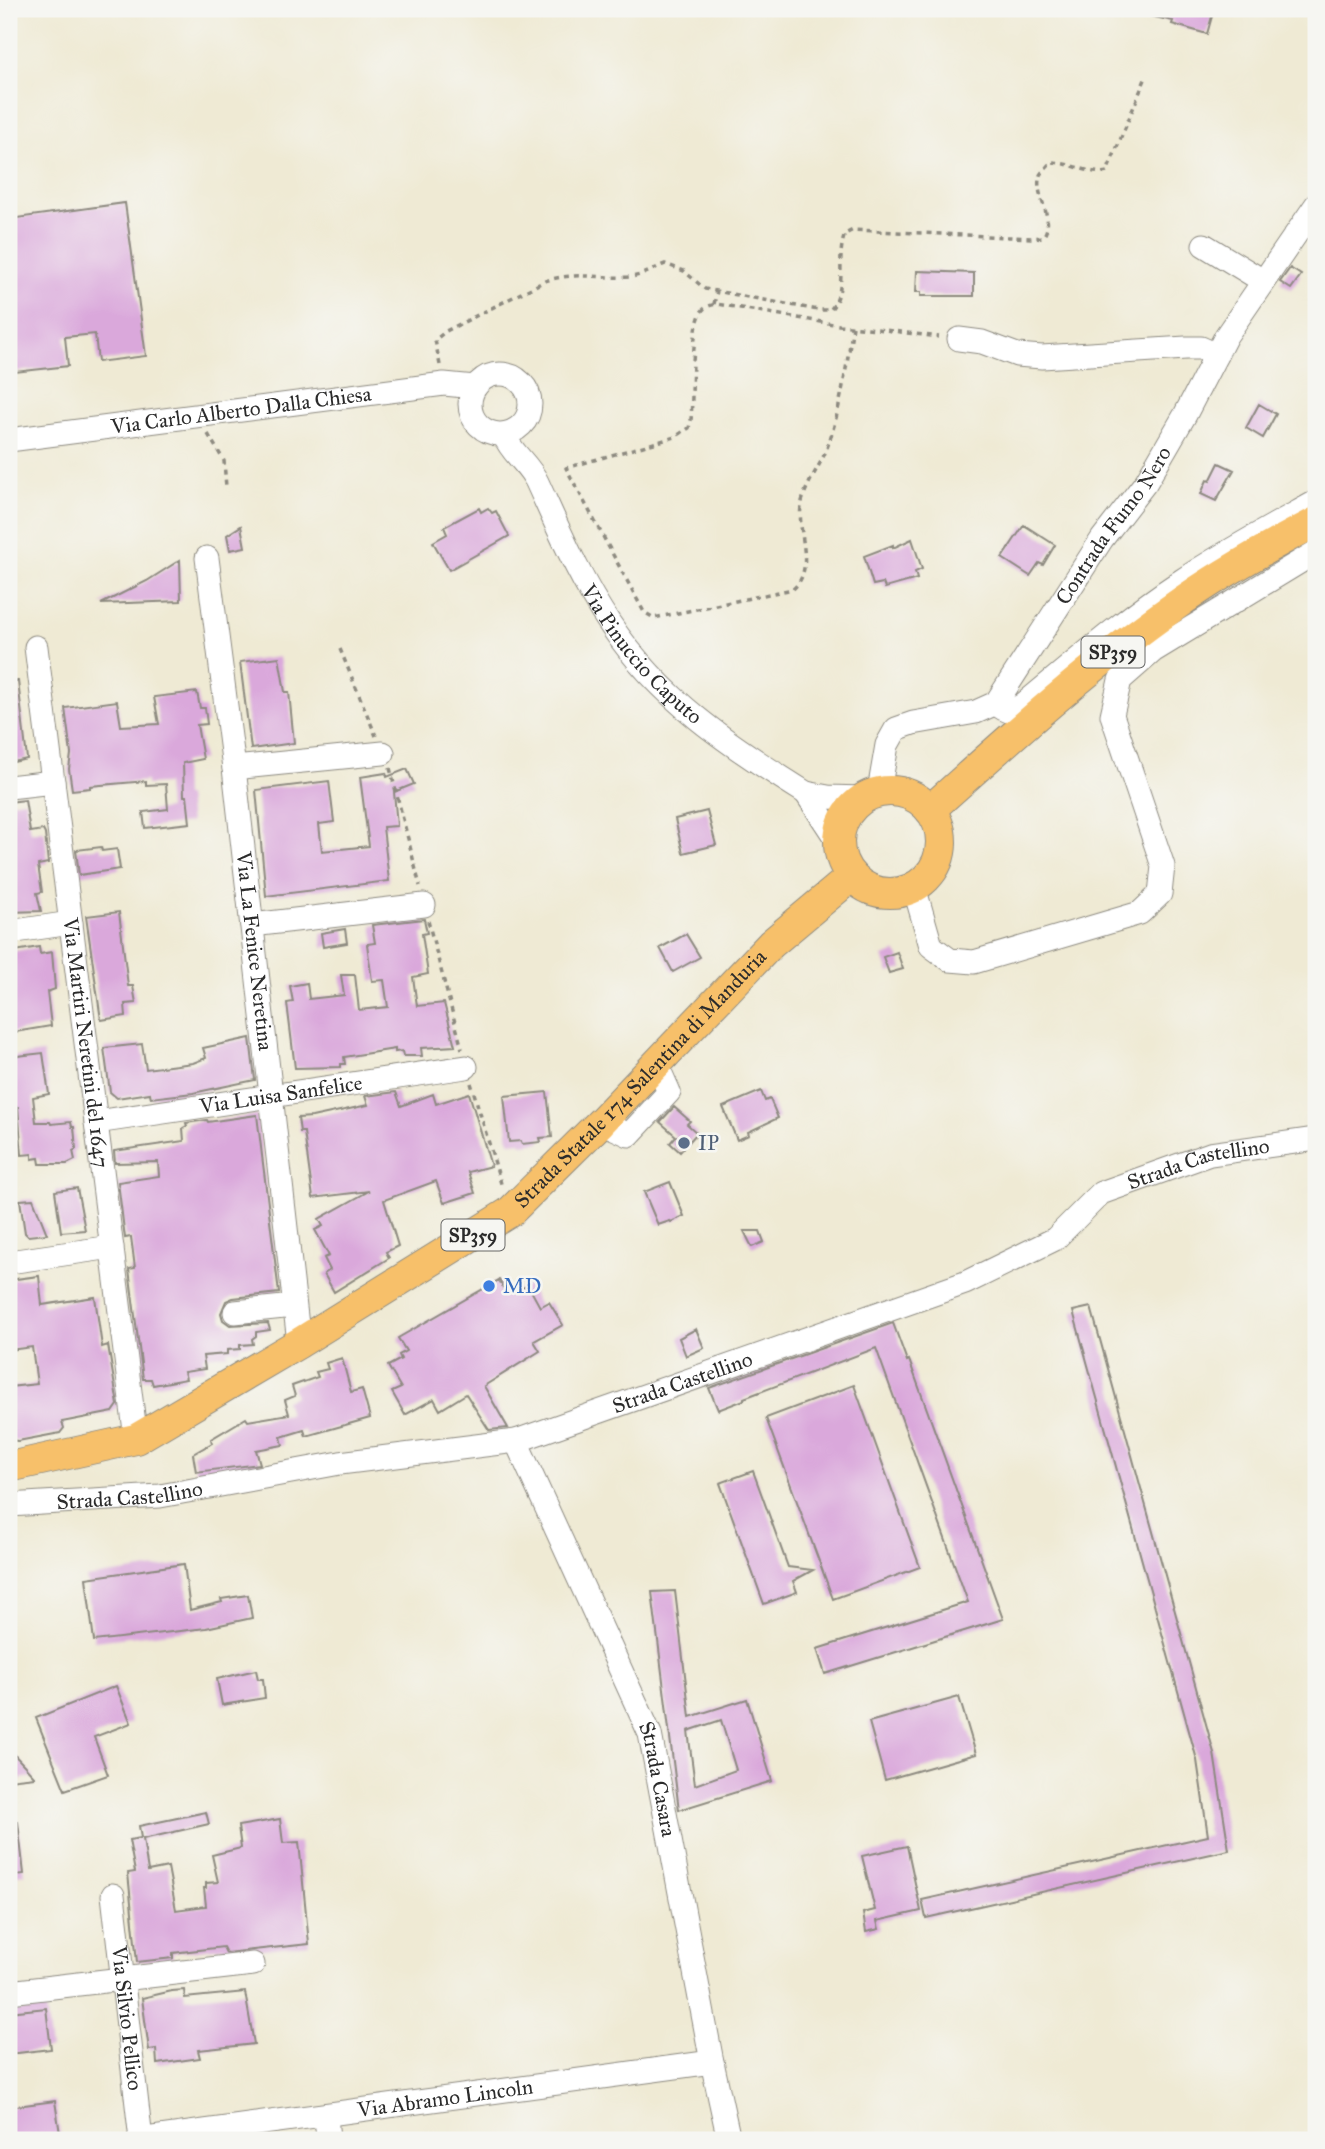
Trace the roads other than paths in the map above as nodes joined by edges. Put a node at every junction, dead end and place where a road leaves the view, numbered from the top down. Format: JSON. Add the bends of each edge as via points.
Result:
{"nodes":[{"id":1,"x":1316,"y":205,"type":"edge"},
{"id":2,"x":1205,"y":245,"type":"dead end"},
{"id":3,"x":1263,"y":281,"type":"junction"},
{"id":4,"x":959,"y":339,"type":"road end"},
{"id":5,"x":1216,"y":355,"type":"junction"},
{"id":6,"x":475,"y":387,"type":"junction"},
{"id":7,"x":513,"y":430,"type":"junction"},
{"id":8,"x":9,"y":440,"type":"edge"},
{"id":9,"x":1316,"y":502,"type":"edge"},
{"id":10,"x":1316,"y":522,"type":"edge"},
{"id":11,"x":1316,"y":552,"type":"edge"},
{"id":12,"x":207,"y":558,"type":"dead end"},
{"id":13,"x":36,"y":647,"type":"dead end"},
{"id":14,"x":996,"y":703,"type":"junction"},
{"id":15,"x":383,"y":753,"type":"road end"},
{"id":16,"x":234,"y":768,"type":"junction"},
{"id":17,"x":53,"y":782,"type":"junction"},
{"id":18,"x":9,"y":787,"type":"edge"},
{"id":19,"x":806,"y":793,"type":"junction"},
{"id":20,"x":871,"y":795,"type":"junction"},
{"id":21,"x":930,"y":810,"type":"junction"},
{"id":22,"x":839,"y":843,"type":"junction"},
{"id":23,"x":852,"y":876,"type":"junction"},
{"id":24,"x":914,"y":887,"type":"junction"},
{"id":25,"x":424,"y":905,"type":"road end"},
{"id":26,"x":71,"y":923,"type":"junction"},
{"id":27,"x":251,"y":925,"type":"junction"},
{"id":28,"x":9,"y":932,"type":"edge"},
{"id":29,"x":467,"y":1066,"type":"road end"},
{"id":30,"x":271,"y":1096,"type":"junction"},
{"id":31,"x":96,"y":1122,"type":"junction"},
{"id":32,"x":1316,"y":1139,"type":"edge"},
{"id":33,"x":112,"y":1247,"type":"junction"},
{"id":34,"x":9,"y":1262,"type":"edge"},
{"id":35,"x":294,"y":1306,"type":"junction"},
{"id":36,"x":235,"y":1312,"type":"dead end"},
{"id":37,"x":299,"y":1343,"type":"junction"},
{"id":38,"x":136,"y":1438,"type":"junction"},
{"id":39,"x":516,"y":1441,"type":"junction"},
{"id":40,"x":9,"y":1467,"type":"edge"},
{"id":41,"x":9,"y":1505,"type":"edge"},
{"id":42,"x":113,"y":1895,"type":"dead end"},
{"id":43,"x":253,"y":1964,"type":"dead end"},
{"id":44,"x":122,"y":1979,"type":"junction"},
{"id":45,"x":9,"y":1992,"type":"edge"},
{"id":46,"x":712,"y":2062,"type":"junction"},
{"id":47,"x":326,"y":2115,"type":"junction"},
{"id":48,"x":140,"y":2140,"type":"edge"},
{"id":49,"x":328,"y":2140,"type":"edge"},
{"id":50,"x":729,"y":2140,"type":"edge"}],
"edges":[{"from":1,"to":3,"type":"street","name":"Contrada Fumo Nero"},
{"from":2,"to":3,"type":"street"},
{"from":3,"to":5,"type":"street","name":"Contrada Fumo Nero"},
{"from":4,"to":5,"type":"street","via":[[1042,357],[1186,348]]},
{"from":5,"to":14,"type":"street","name":"Contrada Fumo Nero","via":[[1146,482],[1095,549]]},
{"from":6,"to":7,"type":"street","via":[[470,406],[477,425],[494,435]]},
{"from":6,"to":7,"type":"street","name":"Via Carlo Alberto Dalla Chiesa","via":[[501,374],[520,381],[530,408],[528,417]]},
{"from":6,"to":8,"type":"street","name":"Via Carlo Alberto Dalla Chiesa","via":[[444,384]]},
{"from":7,"to":19,"type":"street","name":"Via Pinuccio Caputo","via":[[508,445],[531,469],[582,578],[637,661],[697,720]]},
{"from":9,"to":14,"type":"street","via":[[1181,580],[1012,712]]},
{"from":10,"to":21,"type":"main road","number":"SP359","via":[[1166,612],[1054,700]]},
{"from":11,"to":24,"type":"street","via":[[1153,651],[1120,680],[1112,715],[1163,866],[1160,894],[1140,914],[974,962],[950,960],[931,946]]},
{"from":12,"to":16,"type":"street","name":"Via La Fenice Neretina"},
{"from":13,"to":17,"type":"street","name":"Via Martiri Neretini del 1647"},
{"from":14,"to":20,"type":"street","via":[[976,712],[896,729]]},
{"from":15,"to":16,"type":"street"},
{"from":16,"to":27,"type":"street","name":"Via La Fenice Neretina"},
{"from":17,"to":18,"type":"street"},
{"from":17,"to":26,"type":"street","name":"Via Martiri Neretini del 1647"},
{"from":19,"to":20,"type":"street"},
{"from":19,"to":22,"type":"street"},
{"from":20,"to":21,"type":"main road","via":[[893,790],[907,793]]},
{"from":20,"to":22,"type":"main road","via":[[850,810]]},
{"from":21,"to":24,"type":"main road","via":[[938,822],[940,852],[935,866]]},
{"from":22,"to":23,"type":"main road","via":[[842,861]]},
{"from":23,"to":24,"type":"main road","via":[[881,892]]},
{"from":23,"to":37,"type":"main road","name":"Strada Statale 174 Salentina di Manduria","number":"SP359","via":[[771,944],[510,1212]]},
{"from":25,"to":27,"type":"street"},
{"from":26,"to":28,"type":"street"},
{"from":26,"to":31,"type":"street","name":"Via Martiri Neretini del 1647"},
{"from":27,"to":30,"type":"street","name":"Via La Fenice Neretina"},
{"from":29,"to":30,"type":"street","name":"Via Luisa Sanfelice"},
{"from":30,"to":31,"type":"street","name":"Via Luisa Sanfelice"},
{"from":30,"to":35,"type":"street","name":"Via La Fenice Neretina"},
{"from":31,"to":33,"type":"street","name":"Via Martiri Neretini del 1647"},
{"from":32,"to":39,"type":"street","name":"Strada Castellino","via":[[1210,1154],[1101,1193],[1055,1239],[965,1283]]},
{"from":33,"to":34,"type":"street"},
{"from":33,"to":38,"type":"street","name":"Via Martiri Neretini del 1647"},
{"from":35,"to":36,"type":"street"},
{"from":35,"to":37,"type":"street","name":"Via La Fenice Neretina"},
{"from":37,"to":38,"type":"main road","name":"Strada Statale 174 Salentina di Manduria","number":"SP359"},
{"from":38,"to":40,"type":"main road","name":"Strada Statale 174 Salentina di Manduria","number":"SP359"},
{"from":39,"to":41,"type":"street","name":"Strada Castellino","via":[[340,1463],[160,1496]]},
{"from":39,"to":46,"type":"street","name":"Strada Casara","via":[[650,1734]]},
{"from":42,"to":44,"type":"street","name":"Via Silvio Pellico"},
{"from":43,"to":44,"type":"street"},
{"from":44,"to":45,"type":"street"},
{"from":44,"to":48,"type":"street","name":"Via Silvio Pellico"},
{"from":46,"to":47,"type":"street","name":"Via Abramo Lincoln"},
{"from":46,"to":50,"type":"street","name":"Strada Casara"},
{"from":47,"to":48,"type":"street","name":"Via Abramo Lincoln"},
{"from":47,"to":49,"type":"street"}]}
